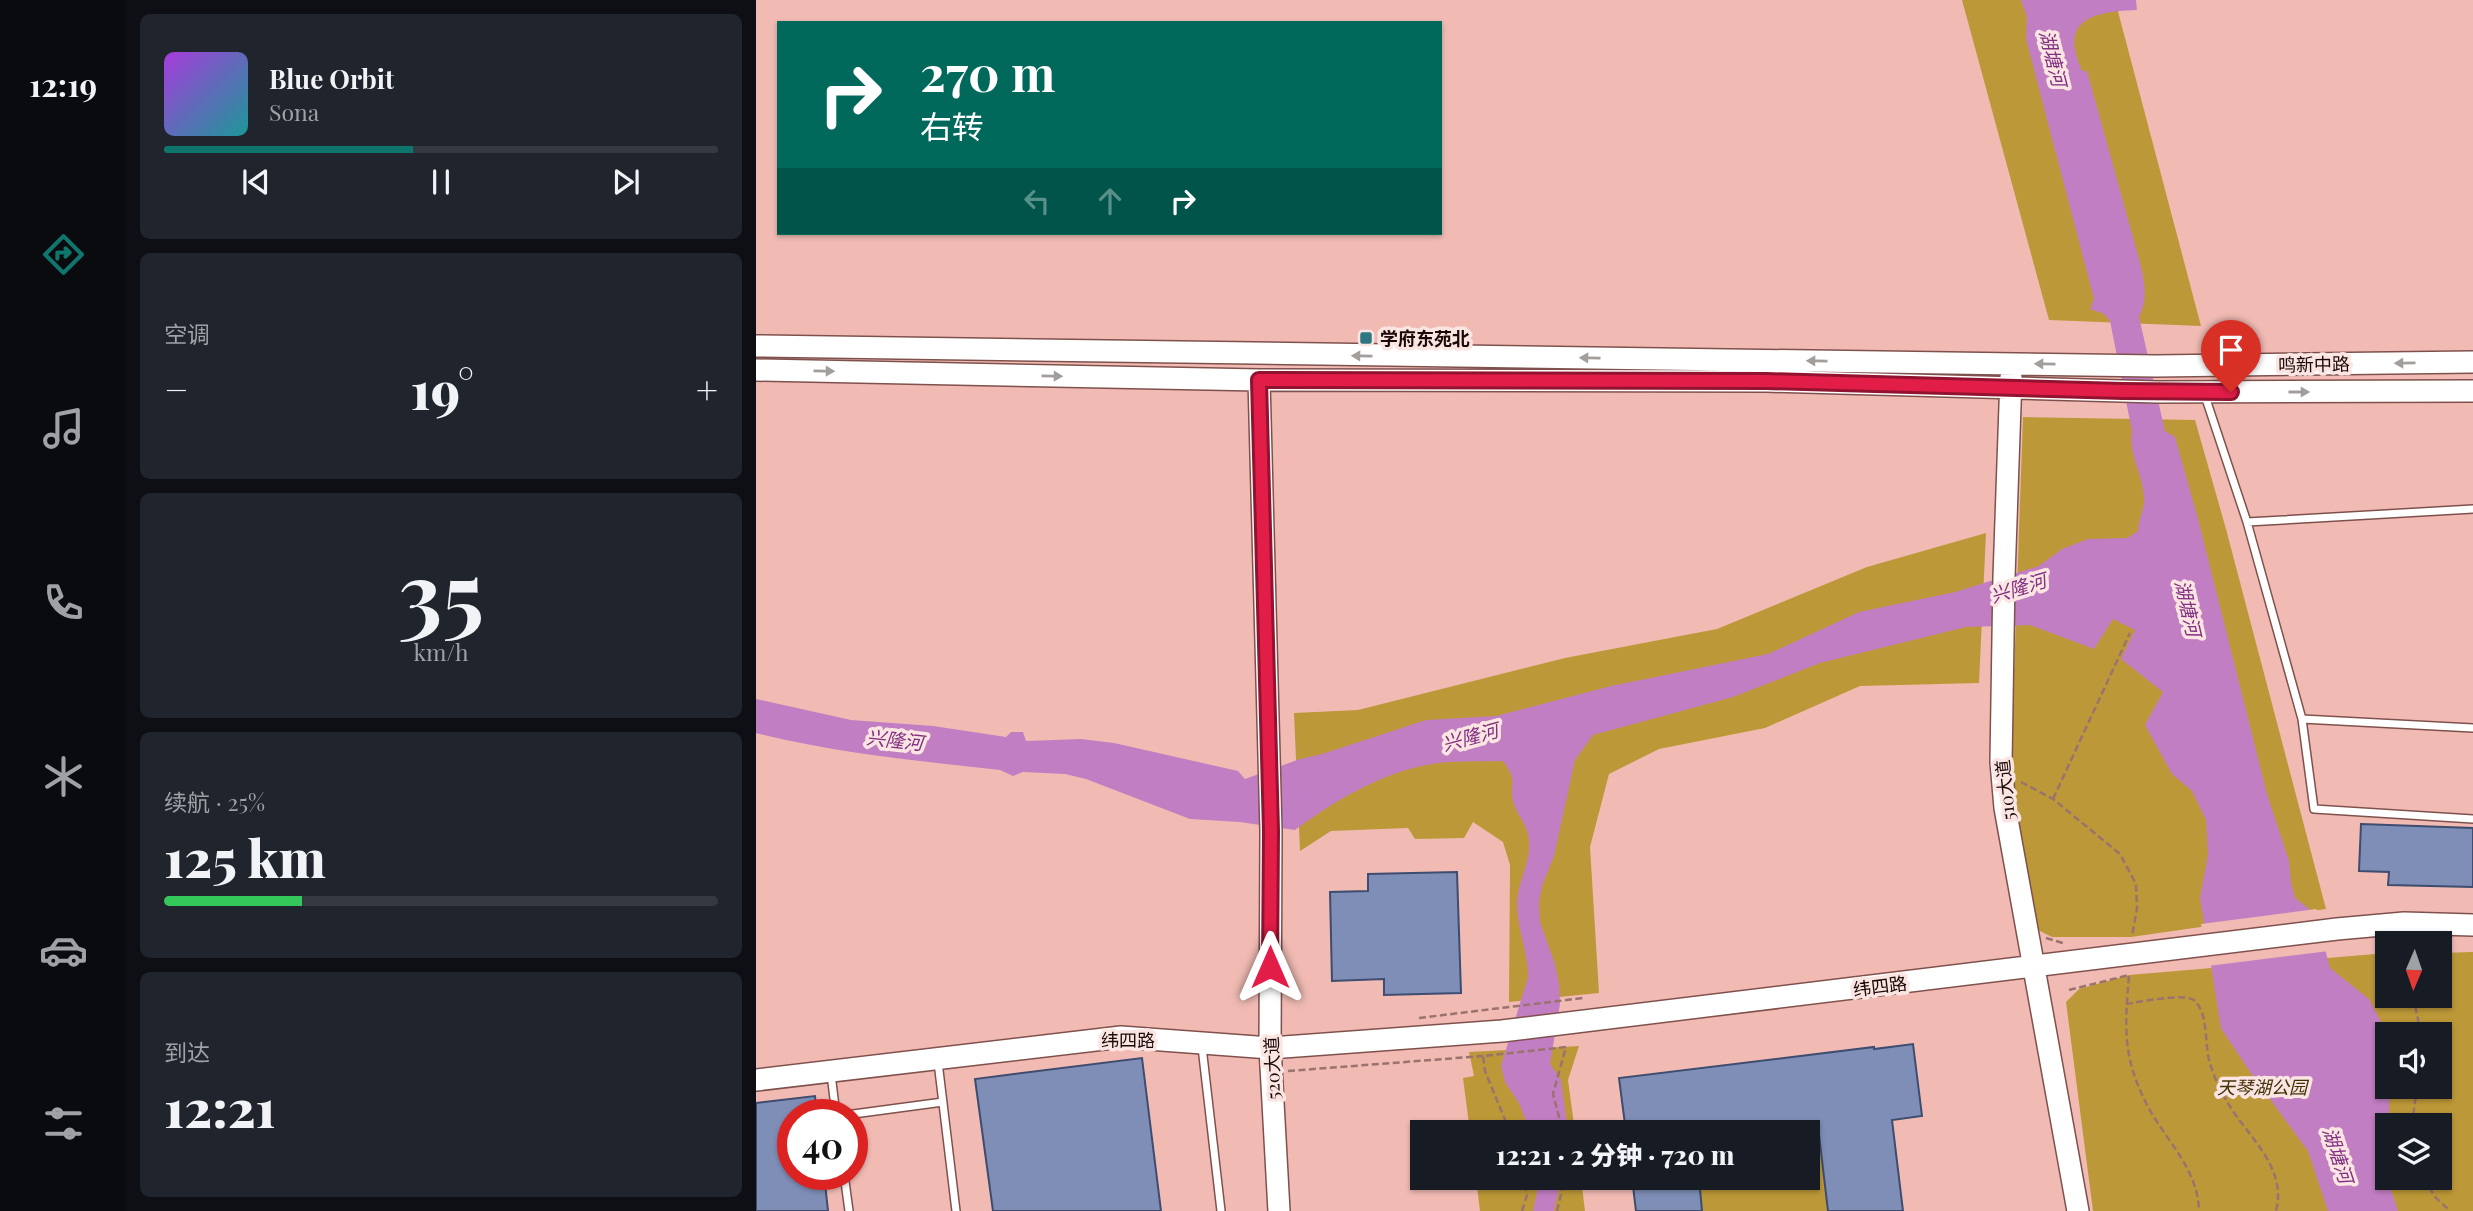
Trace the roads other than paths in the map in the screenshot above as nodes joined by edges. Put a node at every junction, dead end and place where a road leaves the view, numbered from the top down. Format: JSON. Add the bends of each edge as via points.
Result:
{"nodes":[{"id":1,"x":756,"y":346,"type":"edge"},
{"id":2,"x":2473,"y":362,"type":"edge"},
{"id":3,"x":2012,"y":363,"type":"junction"},
{"id":4,"x":756,"y":370,"type":"edge"},
{"id":5,"x":1259,"y":380,"type":"junction"},
{"id":6,"x":2011,"y":388,"type":"junction"},
{"id":7,"x":2473,"y":391,"type":"edge"},
{"id":8,"x":2204,"y":392,"type":"junction"},
{"id":9,"x":2473,"y":509,"type":"edge"},
{"id":10,"x":2247,"y":522,"type":"junction"},
{"id":11,"x":2302,"y":719,"type":"junction"},
{"id":12,"x":2473,"y":728,"type":"edge"},
{"id":13,"x":2473,"y":819,"type":"edge"},
{"id":14,"x":2473,"y":925,"type":"edge"},
{"id":15,"x":2035,"y":967,"type":"junction"},
{"id":16,"x":1202,"y":1043,"type":"junction"},
{"id":17,"x":1270,"y":1048,"type":"junction"},
{"id":18,"x":937,"y":1058,"type":"junction"},
{"id":19,"x":831,"y":1071,"type":"junction"},
{"id":20,"x":756,"y":1080,"type":"edge"},
{"id":21,"x":834,"y":1099,"type":"edge"},
{"id":22,"x":943,"y":1102,"type":"junction"},
{"id":23,"x":868,"y":1112,"type":"edge"},
{"id":24,"x":846,"y":1190,"type":"edge"},
{"id":25,"x":849,"y":1211,"type":"edge"},
{"id":26,"x":956,"y":1211,"type":"edge"},
{"id":27,"x":1221,"y":1211,"type":"edge"},
{"id":28,"x":1279,"y":1211,"type":"edge"},
{"id":29,"x":2078,"y":1211,"type":"edge"}],
"edges":[{"from":3,"to":1,"type":"main road","name":"鸣新中路","one_way":true},
{"from":2,"to":3,"type":"main road","name":"鸣新中路","one_way":true},
{"from":3,"to":6,"type":"main road","name":"510大道"},
{"from":4,"to":5,"type":"main road","name":"鸣新中路","one_way":true},
{"from":5,"to":6,"type":"main road","name":"鸣新中路","via":[[1766,381]]},
{"from":5,"to":17,"type":"main road","name":"520大道","via":[[1271,831]]},
{"from":6,"to":8,"type":"main road","name":"鸣新中路"},
{"from":6,"to":15,"type":"main road","name":"510大道","via":[[2001,762],[2005,808]]},
{"from":8,"to":7,"type":"main road","name":"鸣新中路","one_way":true},
{"from":8,"to":10,"type":"lane"},
{"from":9,"to":10,"type":"lane"},
{"from":10,"to":11,"type":"lane"},
{"from":11,"to":12,"type":"lane"},
{"from":11,"to":13,"type":"lane","via":[[2314,809]]},
{"from":14,"to":15,"type":"main road","name":"纬四路","via":[[2404,923],[2337,929]]},
{"from":15,"to":17,"type":"main road","name":"纬四路","via":[[1502,1031]]},
{"from":15,"to":29,"type":"main road","name":"510大道"},
{"from":16,"to":17,"type":"main road","name":"纬四路"},
{"from":16,"to":18,"type":"main road","name":"纬四路","via":[[1121,1037]]},
{"from":16,"to":27,"type":"lane"},
{"from":17,"to":28,"type":"main road","name":"520大道"},
{"from":18,"to":19,"type":"main road","name":"纬四路"},
{"from":18,"to":22,"type":"lane"},
{"from":19,"to":20,"type":"main road","name":"纬四路"},
{"from":19,"to":21,"type":"lane"},
{"from":22,"to":23,"type":"lane"},
{"from":22,"to":26,"type":"lane"},
{"from":24,"to":25,"type":"lane"}]}
